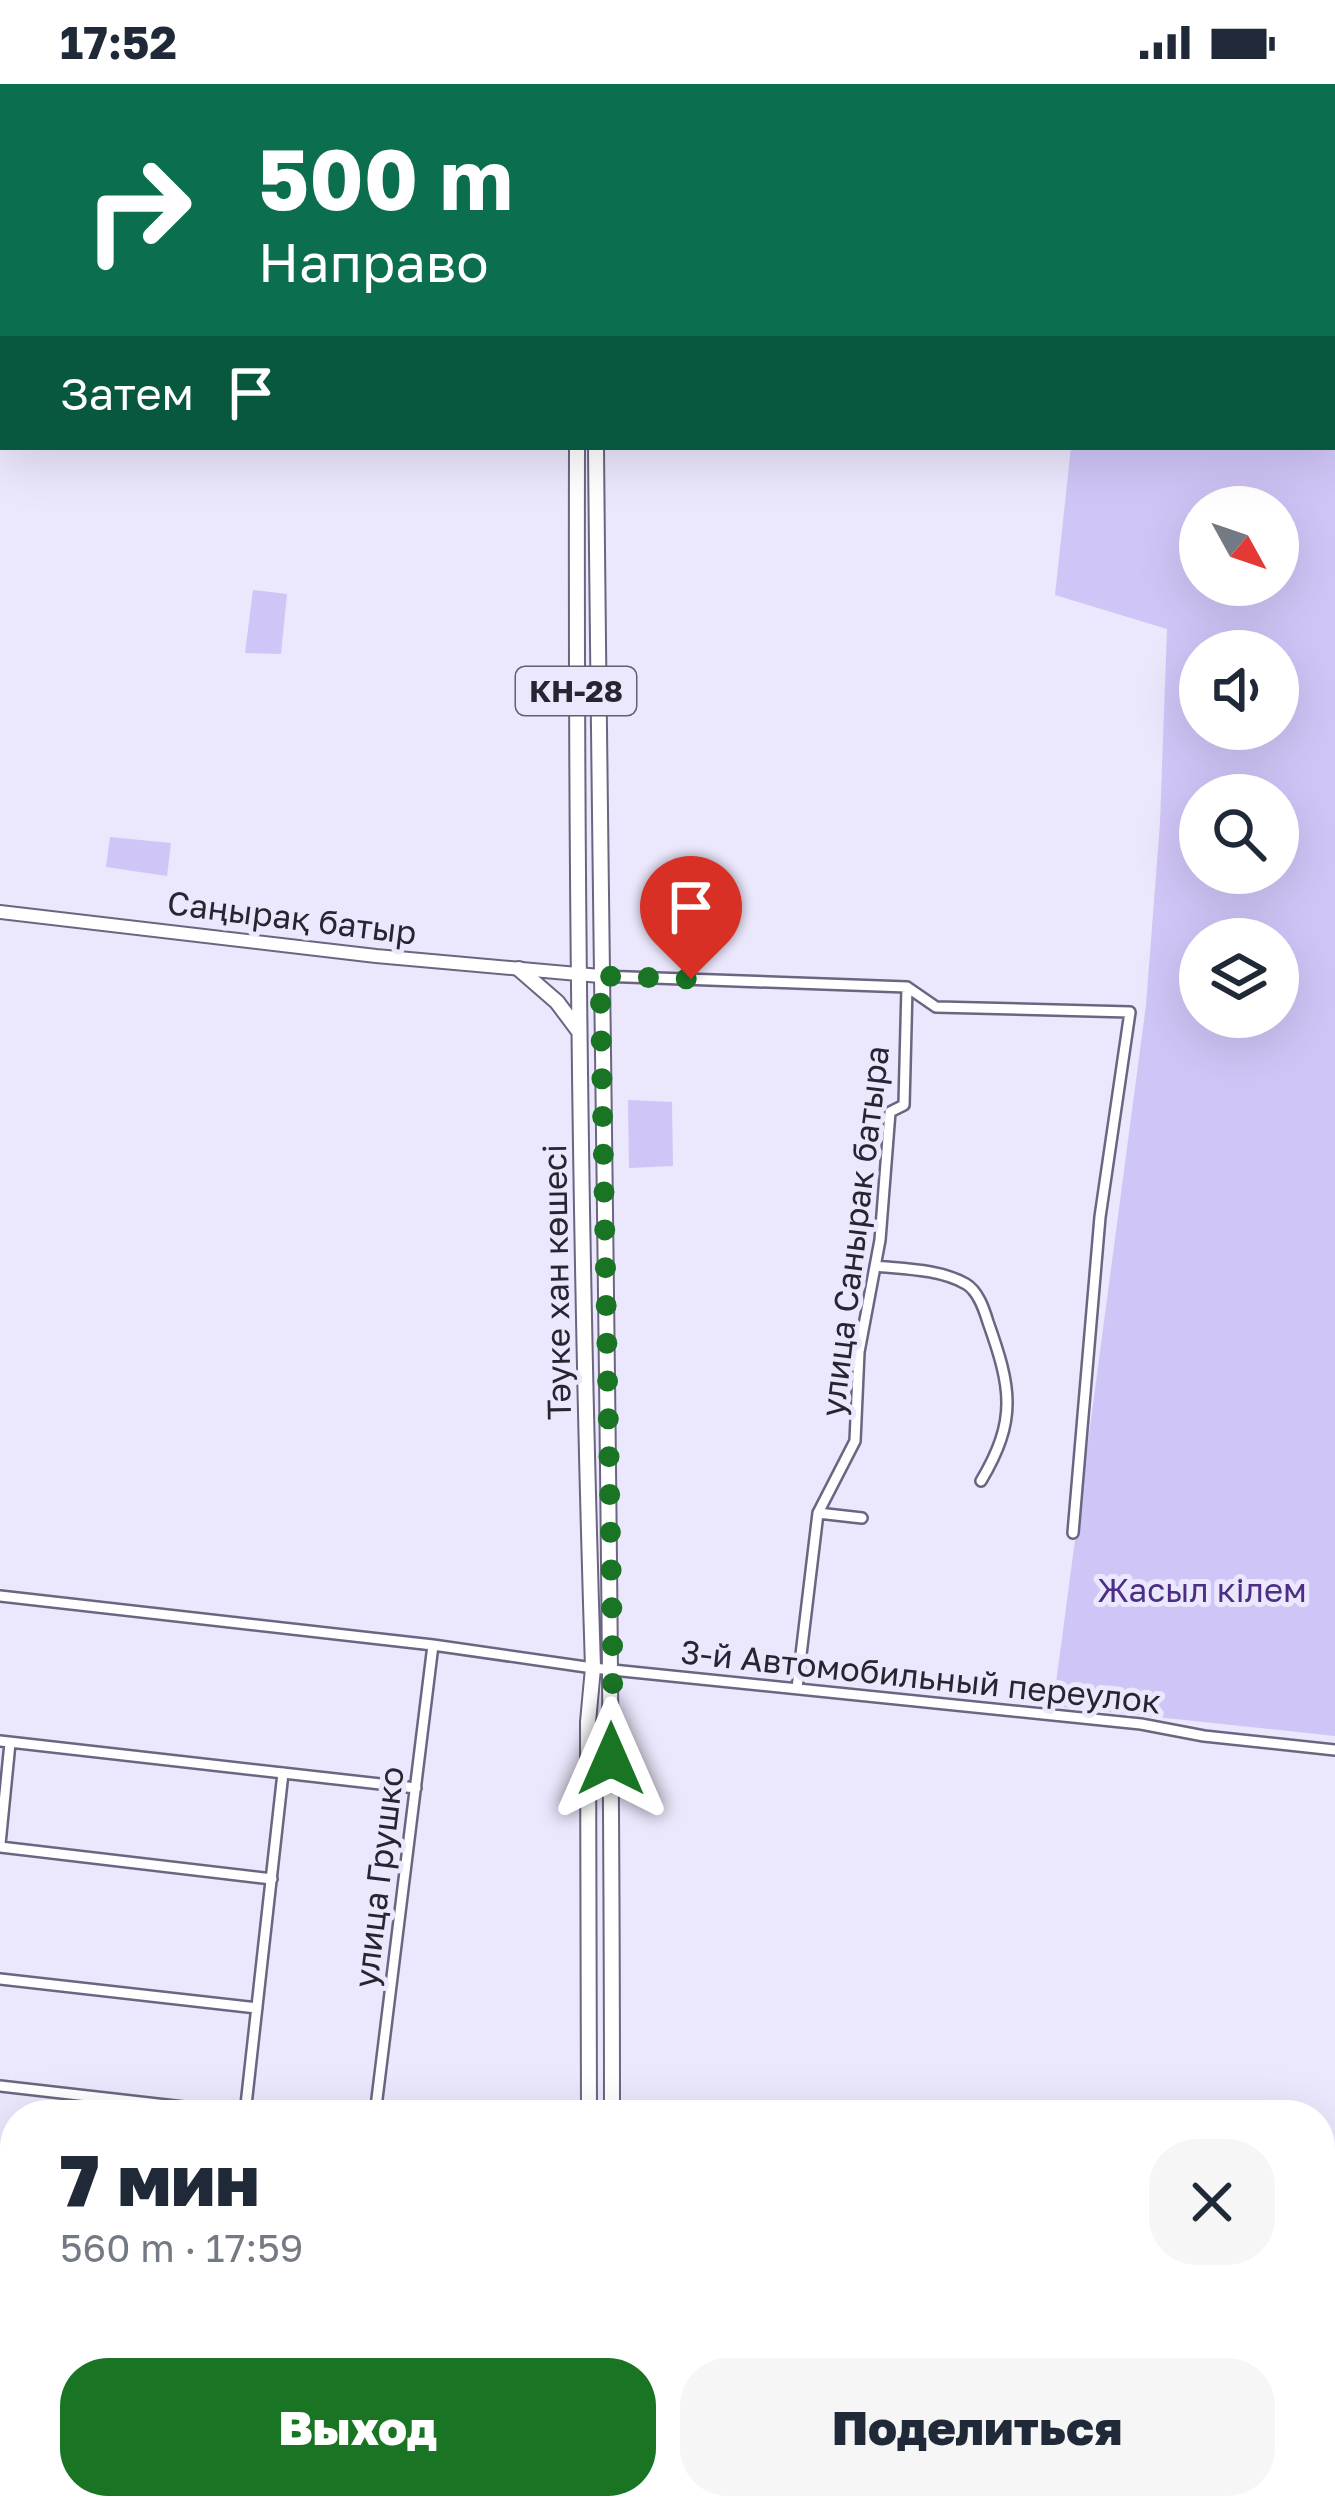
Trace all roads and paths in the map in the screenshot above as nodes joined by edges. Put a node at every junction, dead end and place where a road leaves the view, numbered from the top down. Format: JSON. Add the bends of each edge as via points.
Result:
{"nodes":[{"id":1,"x":577,"y":450,"type":"edge"},
{"id":2,"x":596,"y":450,"type":"edge"},
{"id":3,"x":0,"y":912,"type":"edge"},
{"id":4,"x":520,"y":969,"type":"junction"},
{"id":5,"x":578,"y":975,"type":"junction"},
{"id":6,"x":600,"y":976,"type":"junction"},
{"id":7,"x":907,"y":987,"type":"junction"},
{"id":8,"x":579,"y":1032,"type":"junction"},
{"id":9,"x":875,"y":1266,"type":"junction"},
{"id":10,"x":981,"y":1481,"type":"dead end"},
{"id":11,"x":818,"y":1513,"type":"junction"},
{"id":12,"x":862,"y":1518,"type":"dead end"},
{"id":13,"x":1072,"y":1533,"type":"dead end"},
{"id":14,"x":0,"y":1596,"type":"edge"},
{"id":15,"x":434,"y":1645,"type":"junction"},
{"id":16,"x":593,"y":1668,"type":"junction"},
{"id":17,"x":613,"y":1670,"type":"junction"},
{"id":18,"x":797,"y":1688,"type":"junction"},
{"id":19,"x":5,"y":1742,"type":"edge"},
{"id":20,"x":1335,"y":1750,"type":"edge"},
{"id":21,"x":284,"y":1773,"type":"junction"},
{"id":22,"x":416,"y":1788,"type":"junction"},
{"id":23,"x":0,"y":1846,"type":"edge"},
{"id":24,"x":272,"y":1879,"type":"junction"},
{"id":25,"x":0,"y":1979,"type":"edge"},
{"id":26,"x":257,"y":2008,"type":"junction"},
{"id":27,"x":0,"y":2086,"type":"edge"},
{"id":28,"x":121,"y":2100,"type":"edge"},
{"id":29,"x":251,"y":2100,"type":"edge"},
{"id":30,"x":377,"y":2100,"type":"edge"},
{"id":31,"x":590,"y":2100,"type":"edge"},
{"id":32,"x":612,"y":2100,"type":"edge"}],
"edges":[{"from":1,"to":5,"type":"main road","name":"Тәуке хан көшесі","number":"КН-28"},
{"from":2,"to":6,"type":"main road","name":"Тәуке хан көшесі","number":"КН-28"},
{"from":3,"to":4,"type":"street","name":"Саңырақ батыр"},
{"from":4,"to":5,"type":"street","name":"Саңырақ батыр"},
{"from":4,"to":8,"type":"main road"},
{"from":5,"to":6,"type":"street","name":"Саңырақ батыр"},
{"from":5,"to":8,"type":"main road","name":"Тәуке хан көшесі","number":"КН-28"},
{"from":6,"to":7,"type":"street"},
{"from":6,"to":17,"type":"main road","name":"Тәуке хан көшесі","number":"КН-28"},
{"from":7,"to":9,"type":"street","name":"улица Санырак батыра","via":[[904,1105],[890,1112]]},
{"from":7,"to":13,"type":"street","via":[[936,1006],[1130,1012],[1100,1216]]},
{"from":8,"to":16,"type":"main road","name":"Тәуке хан көшесі","number":"КН-28"},
{"from":9,"to":10,"type":"street","via":[[969,1285],[981,1302],[1009,1387],[1006,1425]]},
{"from":9,"to":11,"type":"street","name":"улица Санырак батыра","via":[[859,1352],[855,1441]]},
{"from":11,"to":12,"type":"street"},
{"from":11,"to":18,"type":"street","name":"улица Санырак батыра"},
{"from":14,"to":15,"type":"street","name":"3-й Автомобильный переулок"},
{"from":15,"to":16,"type":"street","name":"3-й Автомобильный переулок"},
{"from":15,"to":22,"type":"street","name":"улица Грушко"},
{"from":16,"to":17,"type":"street","name":"3-й Автомобильный переулок"},
{"from":16,"to":31,"type":"main road","name":"Тәуке хан көшесі","number":"КН-28"},
{"from":17,"to":18,"type":"street","name":"3-й Автомобильный переулок"},
{"from":17,"to":32,"type":"main road","name":"Тәуке хан көшесі","number":"КН-28"},
{"from":18,"to":20,"type":"street","name":"3-й Автомобильный переулок"},
{"from":19,"to":21,"type":"street"},
{"from":19,"to":23,"type":"street"},
{"from":21,"to":22,"type":"street"},
{"from":21,"to":24,"type":"street"},
{"from":22,"to":30,"type":"street","name":"улица Грушко"},
{"from":23,"to":24,"type":"street"},
{"from":24,"to":26,"type":"street"},
{"from":25,"to":26,"type":"street"},
{"from":26,"to":29,"type":"street"},
{"from":27,"to":28,"type":"street"}]}
